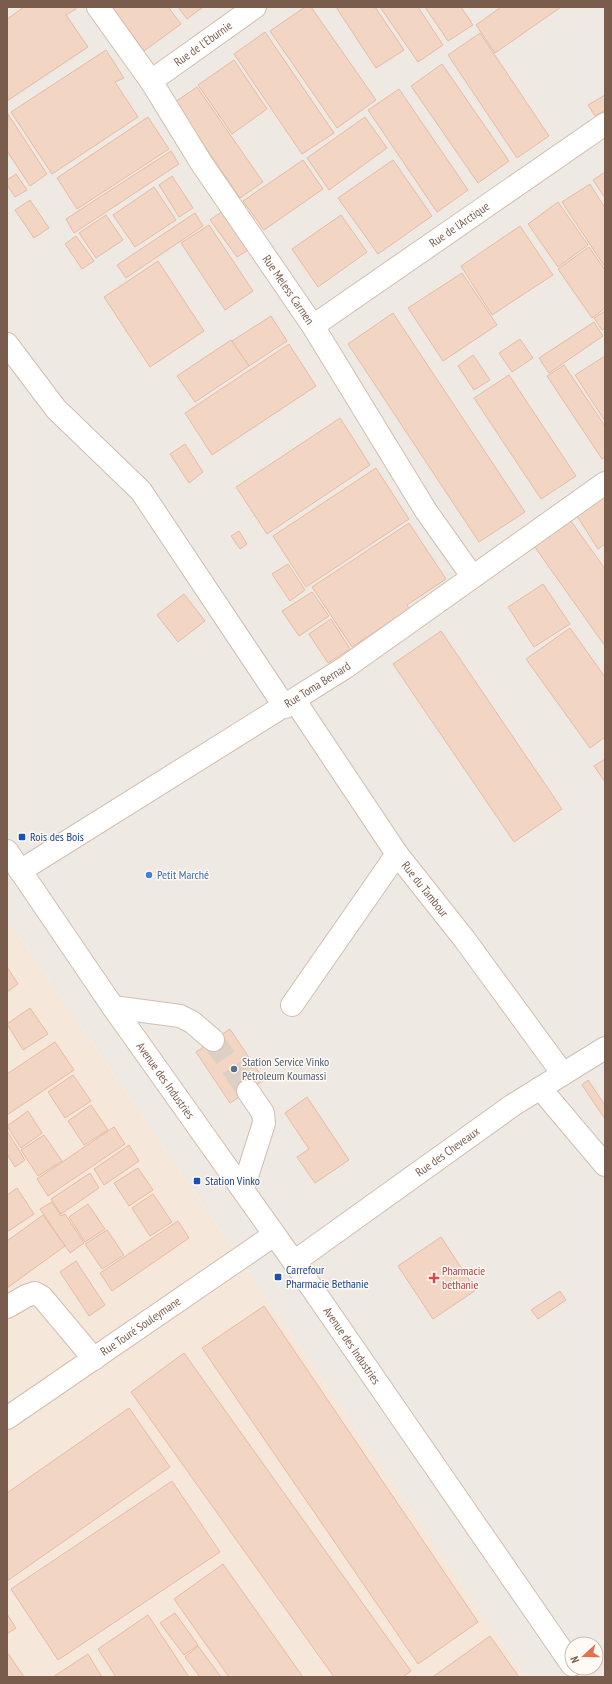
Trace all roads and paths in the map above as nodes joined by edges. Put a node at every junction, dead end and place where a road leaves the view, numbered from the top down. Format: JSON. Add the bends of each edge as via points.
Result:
{"nodes":[{"id":1,"x":98,"y":7,"type":"edge"},
{"id":2,"x":255,"y":7,"type":"edge"},
{"id":3,"x":151,"y":81,"type":"junction"},
{"id":4,"x":605,"y":124,"type":"edge"},
{"id":5,"x":314,"y":326,"type":"junction"},
{"id":6,"x":7,"y":344,"type":"edge"},
{"id":7,"x":605,"y":483,"type":"edge"},
{"id":8,"x":472,"y":576,"type":"junction"},
{"id":9,"x":290,"y":704,"type":"junction"},
{"id":10,"x":7,"y":851,"type":"edge"},
{"id":11,"x":397,"y":854,"type":"junction"},
{"id":12,"x":20,"y":870,"type":"junction"},
{"id":13,"x":292,"y":1005,"type":"dead end"},
{"id":14,"x":113,"y":1007,"type":"junction"},
{"id":15,"x":214,"y":1040,"type":"tunnel mouth"},
{"id":16,"x":605,"y":1048,"type":"edge"},
{"id":17,"x":563,"y":1074,"type":"junction"},
{"id":18,"x":540,"y":1088,"type":"junction"},
{"id":19,"x":248,"y":1091,"type":"tunnel mouth"},
{"id":20,"x":605,"y":1165,"type":"edge"},
{"id":21,"x":243,"y":1189,"type":"junction"},
{"id":22,"x":274,"y":1235,"type":"junction"},
{"id":23,"x":294,"y":1262,"type":"junction"},
{"id":24,"x":7,"y":1307,"type":"edge"},
{"id":25,"x":94,"y":1359,"type":"junction"},
{"id":26,"x":7,"y":1418,"type":"edge"},
{"id":27,"x":564,"y":1653,"type":"edge"}],
"edges":[{"from":1,"to":3,"type":"street","name":"Rue Meless Carmen"},
{"from":2,"to":3,"type":"street","name":"Rue de l'Eburnie"},
{"from":3,"to":5,"type":"street","name":"Rue Meless Carmen","via":[[202,164]]},
{"from":4,"to":5,"type":"street","name":"Rue de l'Arctique"},
{"from":5,"to":8,"type":"street","name":"Rue Meless Carmen","via":[[426,511]]},
{"from":6,"to":9,"type":"street","name":"Rue du Tambour","via":[[56,408],[141,491]]},
{"from":7,"to":8,"type":"street","name":"Rue Toma Bernard"},
{"from":8,"to":9,"type":"street","name":"Rue Toma Bernard"},
{"from":9,"to":11,"type":"street","name":"Rue du Tambour"},
{"from":9,"to":12,"type":"street","name":"Rue Toma Bernard"},
{"from":10,"to":12,"type":"street","name":"Avenue des Industries"},
{"from":11,"to":13,"type":"street"},
{"from":11,"to":17,"type":"street","name":"Rue du Tambour","via":[[470,946]]},
{"from":12,"to":14,"type":"street","name":"Avenue des Industries"},
{"from":14,"to":15,"type":"street","via":[[180,1016],[192,1022]]},
{"from":14,"to":21,"type":"street","name":"Avenue des Industries"},
{"from":16,"to":17,"type":"street","name":"Rue des Cheveaux"},
{"from":17,"to":18,"type":"street","name":"Rue des Cheveaux"},
{"from":18,"to":20,"type":"street"},
{"from":18,"to":23,"type":"street","name":"Rue des Cheveaux"},
{"from":19,"to":21,"type":"street","via":[[263,1113],[264,1123]]},
{"from":21,"to":22,"type":"street","name":"Avenue des Industries"},
{"from":22,"to":23,"type":"street","name":"Avenue des Industries"},
{"from":22,"to":25,"type":"street","name":"Rue Touré Souleymane"},
{"from":23,"to":27,"type":"street","name":"Avenue des Industries"},
{"from":24,"to":25,"type":"street","via":[[35,1293],[42,1297]]},
{"from":25,"to":26,"type":"street","name":"Rue Touré Souleymane"}]}
